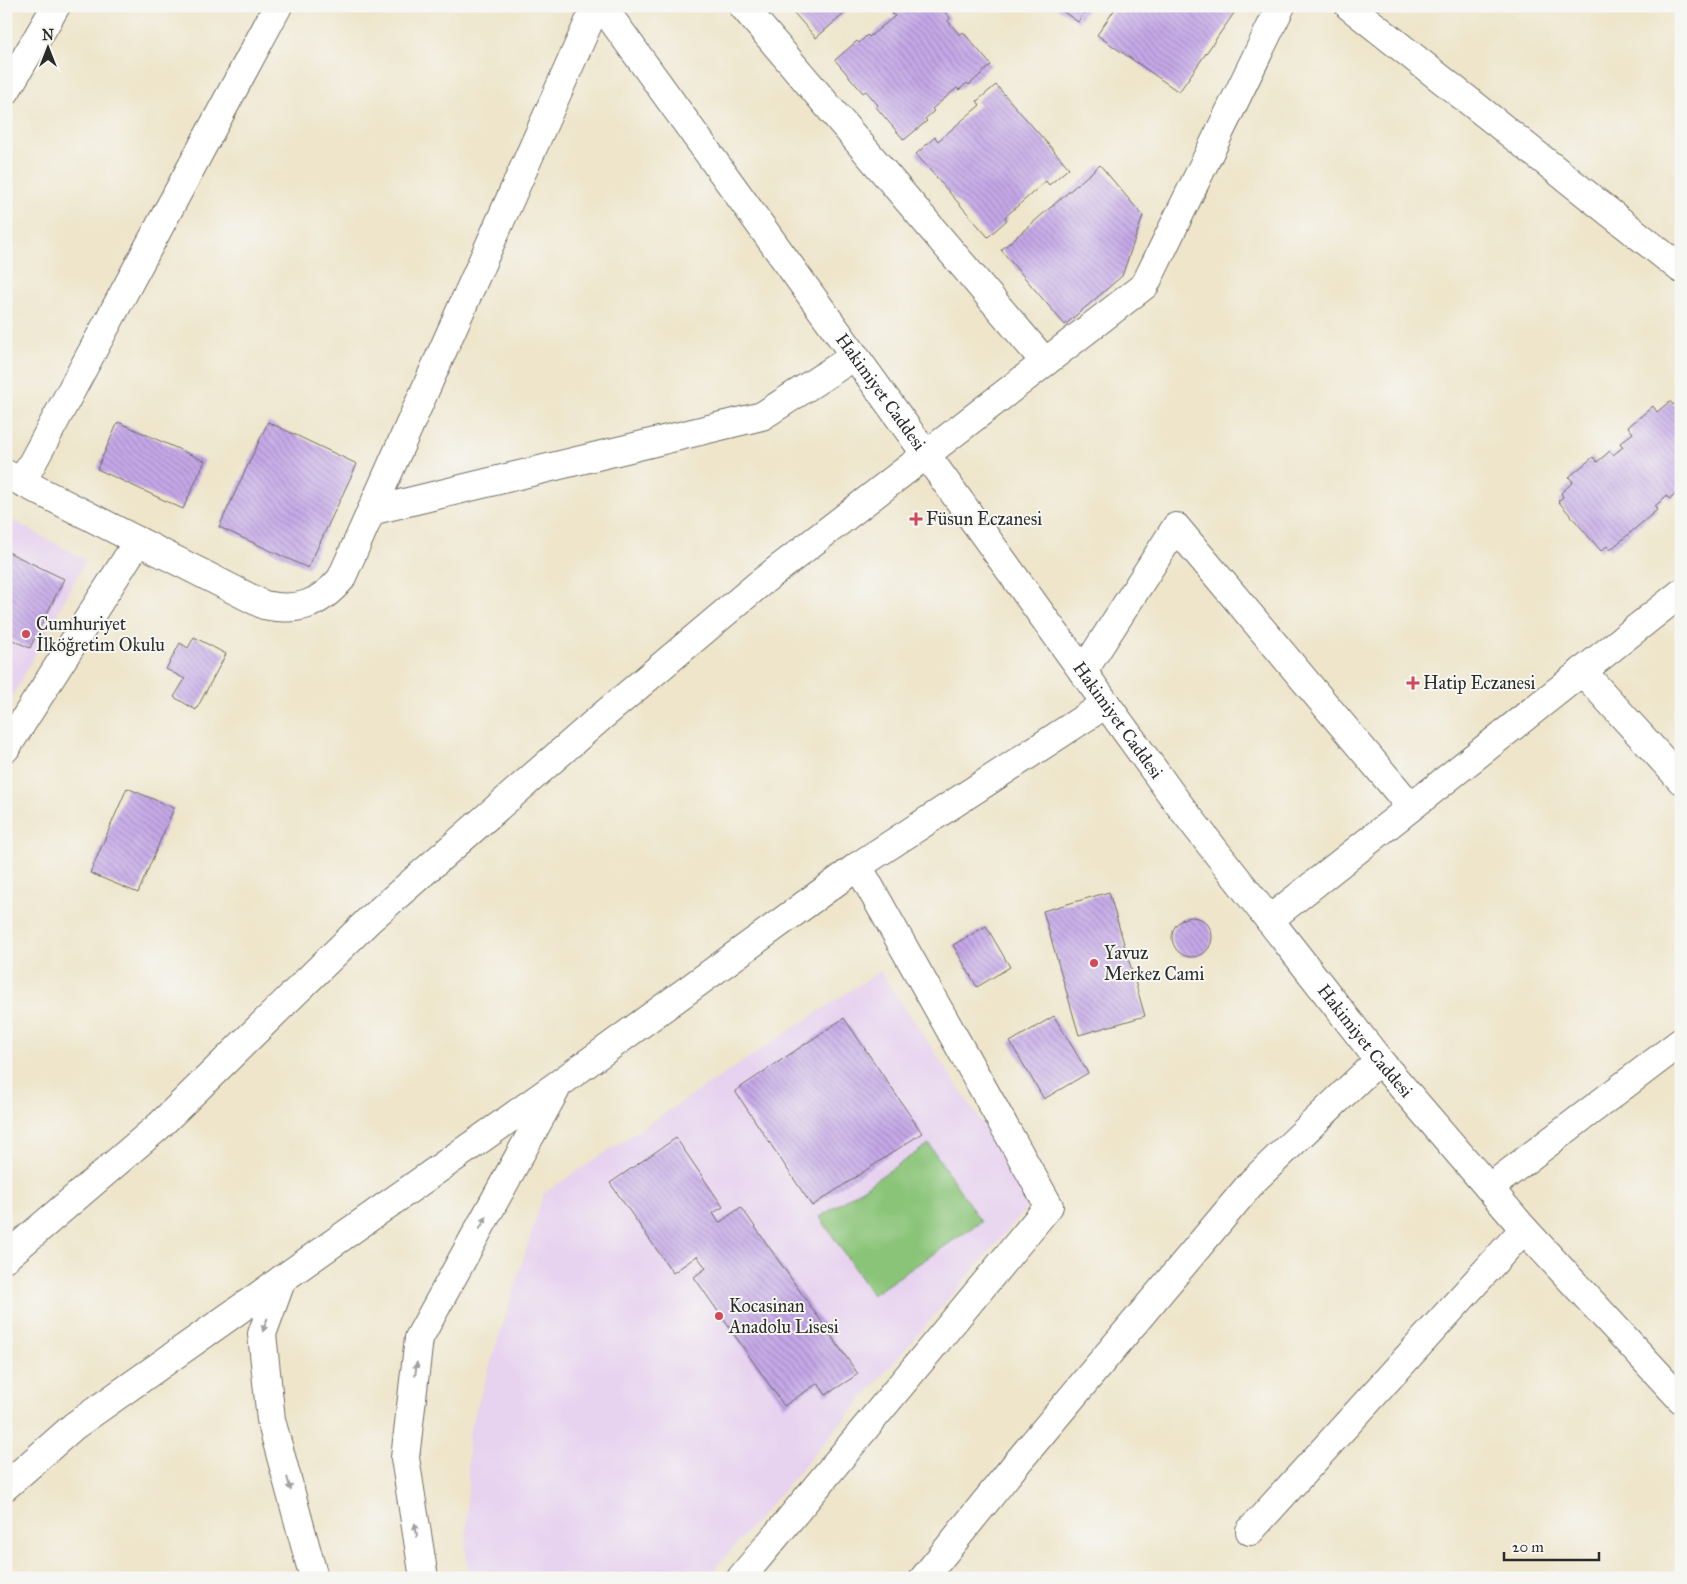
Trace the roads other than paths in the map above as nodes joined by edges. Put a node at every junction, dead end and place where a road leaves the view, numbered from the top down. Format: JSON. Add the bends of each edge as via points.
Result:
{"nodes":[{"id":1,"x":56,"y":6,"type":"edge"},
{"id":2,"x":278,"y":6,"type":"edge"},
{"id":3,"x":596,"y":6,"type":"edge"},
{"id":4,"x":602,"y":6,"type":"edge"},
{"id":5,"x":743,"y":6,"type":"edge"},
{"id":6,"x":1281,"y":6,"type":"edge"},
{"id":7,"x":1350,"y":6,"type":"edge"},
{"id":8,"x":6,"y":91,"type":"edge"},
{"id":9,"x":1681,"y":269,"type":"edge"},
{"id":10,"x":855,"y":356,"type":"junction"},
{"id":11,"x":1045,"y":362,"type":"junction"},
{"id":12,"x":926,"y":454,"type":"junction"},
{"id":13,"x":14,"y":478,"type":"edge"},
{"id":14,"x":371,"y":511,"type":"junction"},
{"id":15,"x":138,"y":541,"type":"junction"},
{"id":16,"x":1681,"y":593,"type":"edge"},
{"id":17,"x":1582,"y":671,"type":"junction"},
{"id":18,"x":1083,"y":672,"type":"junction"},
{"id":19,"x":1106,"y":704,"type":"junction"},
{"id":20,"x":6,"y":748,"type":"edge"},
{"id":21,"x":1681,"y":780,"type":"edge"},
{"id":22,"x":1412,"y":807,"type":"junction"},
{"id":23,"x":858,"y":866,"type":"junction"},
{"id":24,"x":1269,"y":920,"type":"junction"},
{"id":25,"x":1681,"y":1042,"type":"edge"},
{"id":26,"x":1379,"y":1060,"type":"junction"},
{"id":27,"x":560,"y":1083,"type":"junction"},
{"id":28,"x":1489,"y":1188,"type":"junction"},
{"id":29,"x":1524,"y":1229,"type":"junction"},
{"id":30,"x":6,"y":1257,"type":"edge"},
{"id":31,"x":282,"y":1279,"type":"junction"},
{"id":32,"x":1681,"y":1398,"type":"edge"},
{"id":33,"x":6,"y":1486,"type":"edge"},
{"id":34,"x":1250,"y":1531,"type":"dead end"},
{"id":35,"x":314,"y":1578,"type":"edge"},
{"id":36,"x":424,"y":1578,"type":"edge"},
{"id":37,"x":741,"y":1578,"type":"edge"},
{"id":38,"x":924,"y":1578,"type":"edge"}],
"edges":[{"from":1,"to":8,"type":"street"},
{"from":2,"to":13,"type":"street"},
{"from":3,"to":14,"type":"street"},
{"from":4,"to":10,"type":"street","name":"Hakimiyet Caddesi"},
{"from":5,"to":11,"type":"street"},
{"from":6,"to":11,"type":"street","via":[[1145,285]]},
{"from":7,"to":9,"type":"street"},
{"from":10,"to":12,"type":"street","name":"Hakimiyet Caddesi"},
{"from":10,"to":14,"type":"street","via":[[762,416]]},
{"from":11,"to":12,"type":"street"},
{"from":12,"to":18,"type":"street","name":"Hakimiyet Caddesi"},
{"from":12,"to":30,"type":"street","via":[[759,584],[593,724],[369,920],[159,1126]]},
{"from":13,"to":15,"type":"street"},
{"from":14,"to":15,"type":"street","via":[[341,579],[321,598],[293,608],[264,605]]},
{"from":15,"to":20,"type":"street"},
{"from":16,"to":17,"type":"street"},
{"from":17,"to":21,"type":"street"},
{"from":17,"to":22,"type":"street"},
{"from":18,"to":19,"type":"street","name":"Hakimiyet Caddesi"},
{"from":18,"to":22,"type":"street","via":[[1176,527]]},
{"from":19,"to":23,"type":"street"},
{"from":19,"to":24,"type":"street","name":"Hakimiyet Caddesi"},
{"from":22,"to":24,"type":"street"},
{"from":23,"to":27,"type":"street"},
{"from":23,"to":37,"type":"street","via":[[1049,1206]]},
{"from":24,"to":26,"type":"street","name":"Hakimiyet Caddesi"},
{"from":25,"to":28,"type":"street"},
{"from":26,"to":28,"type":"street","name":"Hakimiyet Caddesi"},
{"from":26,"to":38,"type":"street","via":[[1253,1181]]},
{"from":27,"to":31,"type":"street"},
{"from":36,"to":27,"type":"street","one_way":true,"via":[[405,1458],[419,1338]]},
{"from":28,"to":29,"type":"street","name":"Hakimiyet Caddesi"},
{"from":29,"to":32,"type":"street","name":"Hakimiyet Caddesi"},
{"from":29,"to":34,"type":"street"},
{"from":31,"to":33,"type":"street","via":[[74,1426]]},
{"from":31,"to":35,"type":"street","one_way":true,"via":[[262,1334],[271,1420]]}]}
